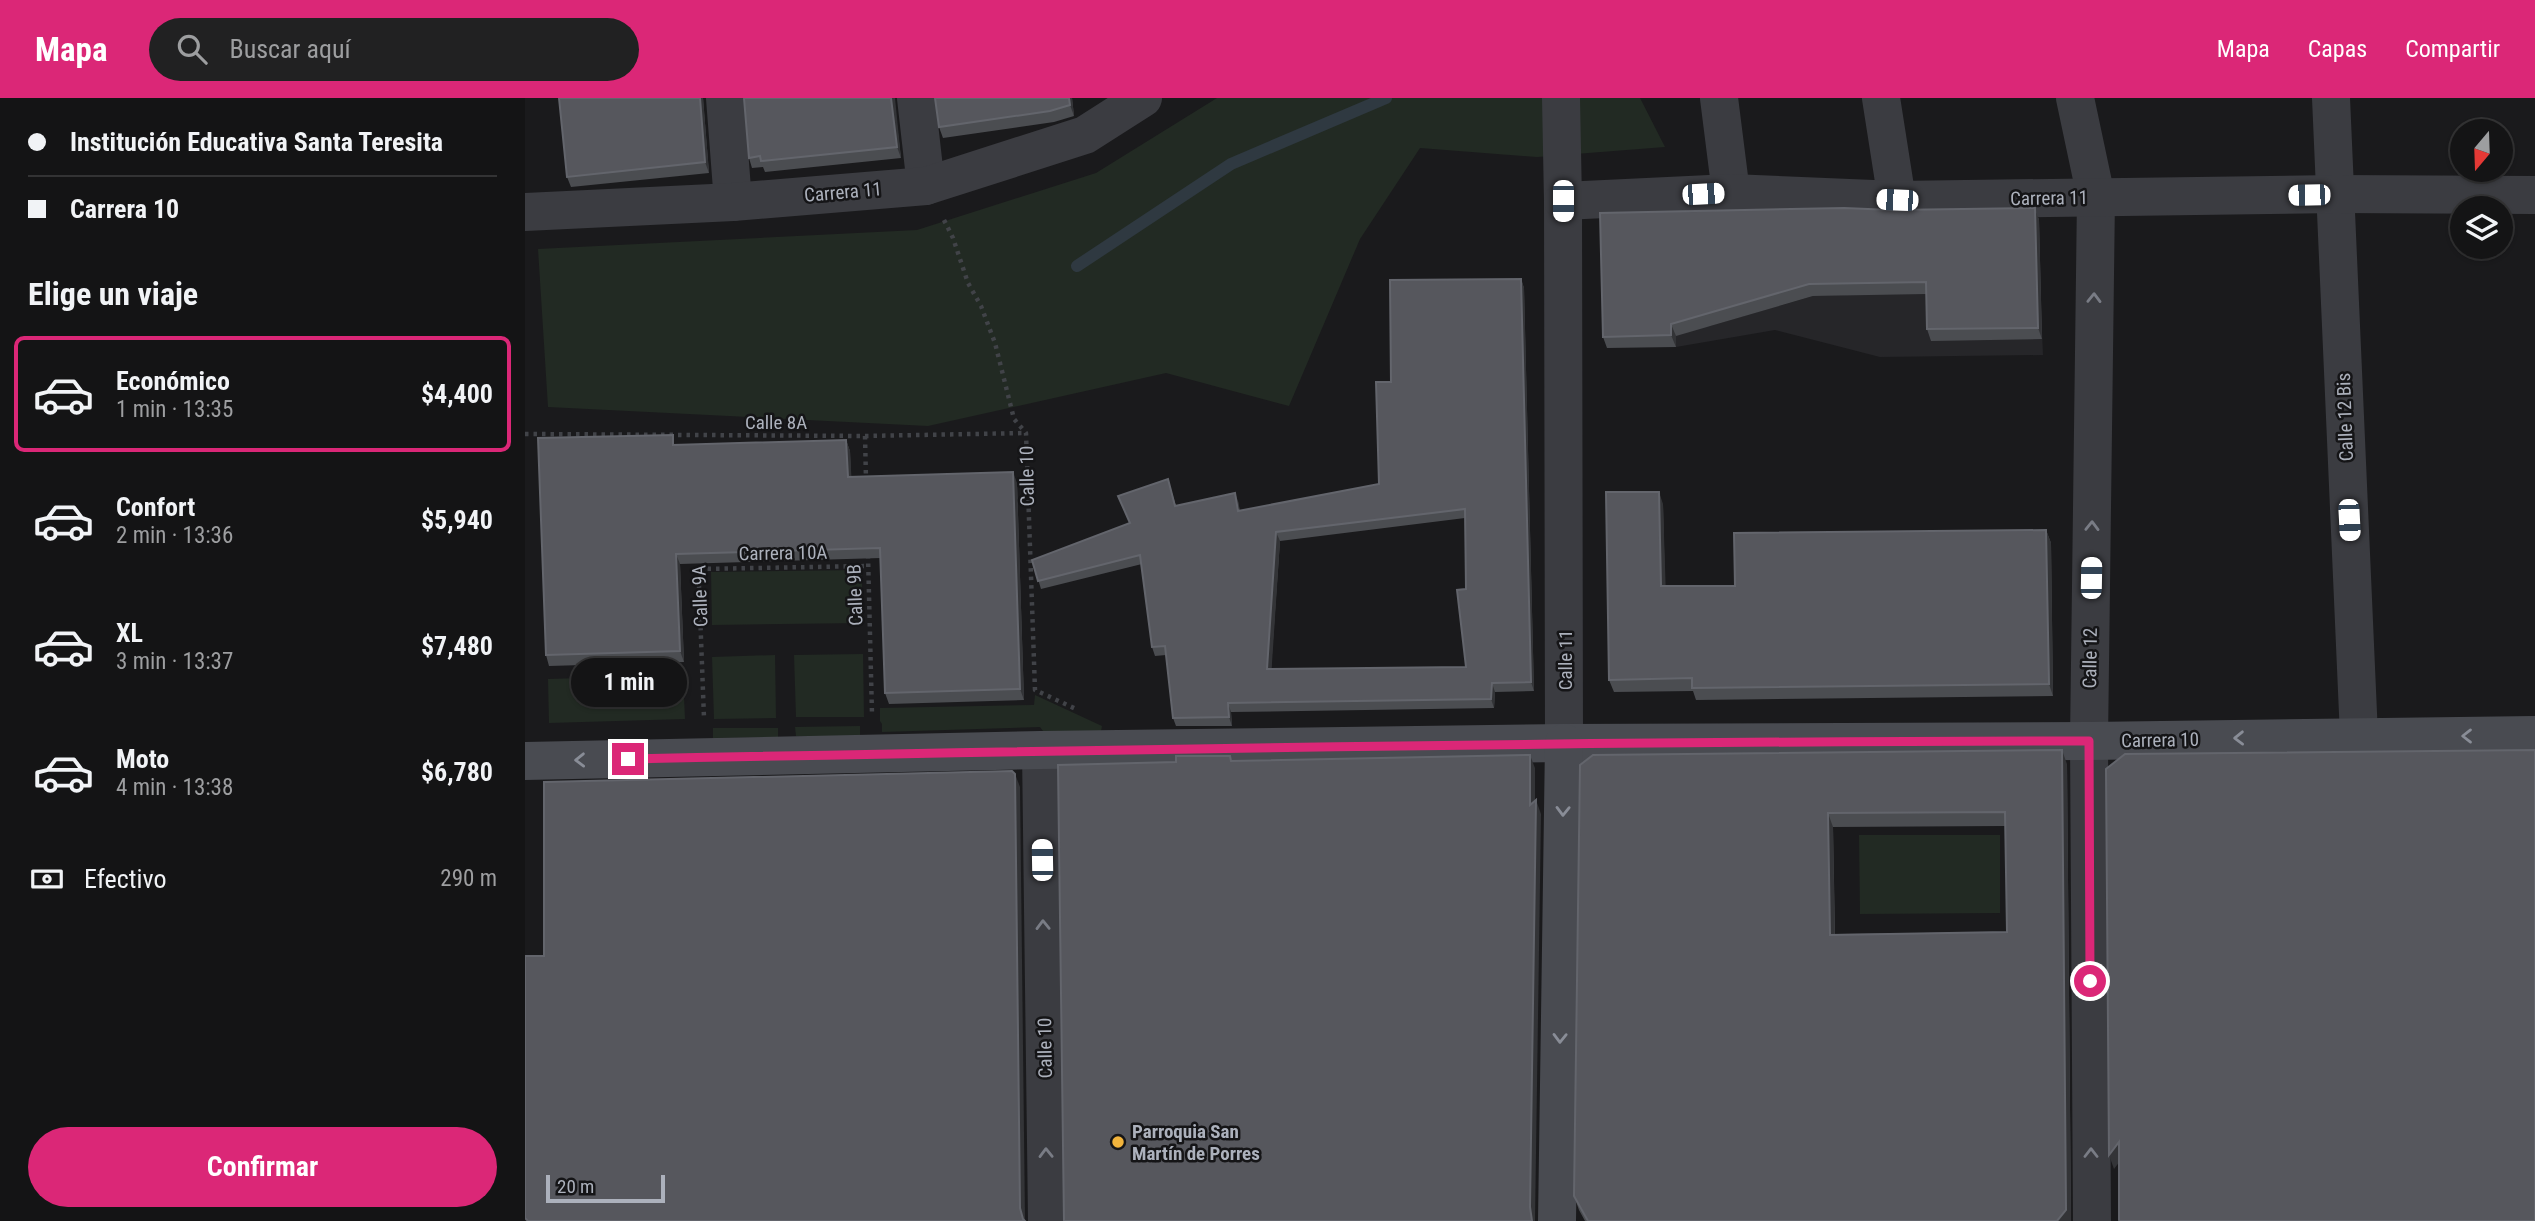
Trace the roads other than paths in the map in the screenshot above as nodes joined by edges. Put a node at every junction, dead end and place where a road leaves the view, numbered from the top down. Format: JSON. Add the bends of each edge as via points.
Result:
{"nodes":[{"id":1,"x":725,"y":98,"type":"edge"},
{"id":2,"x":916,"y":98,"type":"edge"},
{"id":3,"x":1082,"y":98,"type":"edge"},
{"id":4,"x":1143,"y":98,"type":"edge"},
{"id":5,"x":1561,"y":98,"type":"edge"},
{"id":6,"x":1719,"y":98,"type":"edge"},
{"id":7,"x":1881,"y":98,"type":"edge"},
{"id":8,"x":2075,"y":98,"type":"edge"},
{"id":9,"x":2331,"y":98,"type":"edge"},
{"id":10,"x":1085,"y":135,"type":"junction"},
{"id":11,"x":926,"y":186,"type":"junction"},
{"id":12,"x":1731,"y":193,"type":"junction"},
{"id":13,"x":2335,"y":194,"type":"junction"},
{"id":14,"x":2535,"y":195,"type":"edge"},
{"id":15,"x":2095,"y":197,"type":"junction"},
{"id":16,"x":1897,"y":200,"type":"junction"},
{"id":17,"x":1563,"y":201,"type":"junction"},
{"id":18,"x":733,"y":202,"type":"junction"},
{"id":19,"x":525,"y":212,"type":"edge"},
{"id":20,"x":2535,"y":735,"type":"edge"},
{"id":21,"x":2359,"y":736,"type":"junction"},
{"id":22,"x":2089,"y":741,"type":"junction"},
{"id":23,"x":1564,"y":743,"type":"junction"},
{"id":24,"x":1041,"y":750,"type":"junction"},
{"id":25,"x":525,"y":761,"type":"edge"},
{"id":26,"x":1047,"y":1221,"type":"edge"},
{"id":27,"x":1557,"y":1221,"type":"edge"},
{"id":28,"x":2092,"y":1221,"type":"edge"}],
"edges":[{"from":1,"to":18,"type":"street"},
{"from":2,"to":11,"type":"street"},
{"from":3,"to":10,"type":"street"},
{"from":4,"to":10,"type":"street","name":"Carrera 11"},
{"from":5,"to":17,"type":"street","name":"Calle 11"},
{"from":6,"to":12,"type":"street"},
{"from":7,"to":16,"type":"street"},
{"from":8,"to":15,"type":"street","name":"Calle 12"},
{"from":9,"to":13,"type":"street","name":"Calle 12 Bis"},
{"from":10,"to":11,"type":"street","name":"Carrera 11"},
{"from":11,"to":18,"type":"street","name":"Carrera 11"},
{"from":12,"to":16,"type":"street","name":"Carrera 11"},
{"from":12,"to":17,"type":"street","name":"Carrera 11"},
{"from":13,"to":14,"type":"street","name":"Carrera 11"},
{"from":13,"to":15,"type":"street","name":"Carrera 11"},
{"from":13,"to":21,"type":"street","name":"Calle 12 Bis"},
{"from":15,"to":16,"type":"street","name":"Carrera 11"},
{"from":22,"to":15,"type":"street","name":"Calle 12","one_way":true},
{"from":17,"to":23,"type":"street","name":"Calle 11"},
{"from":18,"to":19,"type":"street","name":"Carrera 11"},
{"from":20,"to":21,"type":"main road","name":"Carrera 10","one_way":true},
{"from":21,"to":22,"type":"main road","name":"Carrera 10","one_way":true},
{"from":22,"to":23,"type":"main road","name":"Carrera 10"},
{"from":28,"to":22,"type":"street","name":"Calle 12","one_way":true},
{"from":23,"to":24,"type":"main road","name":"Carrera 10"},
{"from":23,"to":27,"type":"main road","name":"Calle 11","one_way":true},
{"from":24,"to":25,"type":"main road","name":"Carrera 10","one_way":true},
{"from":26,"to":24,"type":"street","name":"Calle 10","one_way":true}]}
